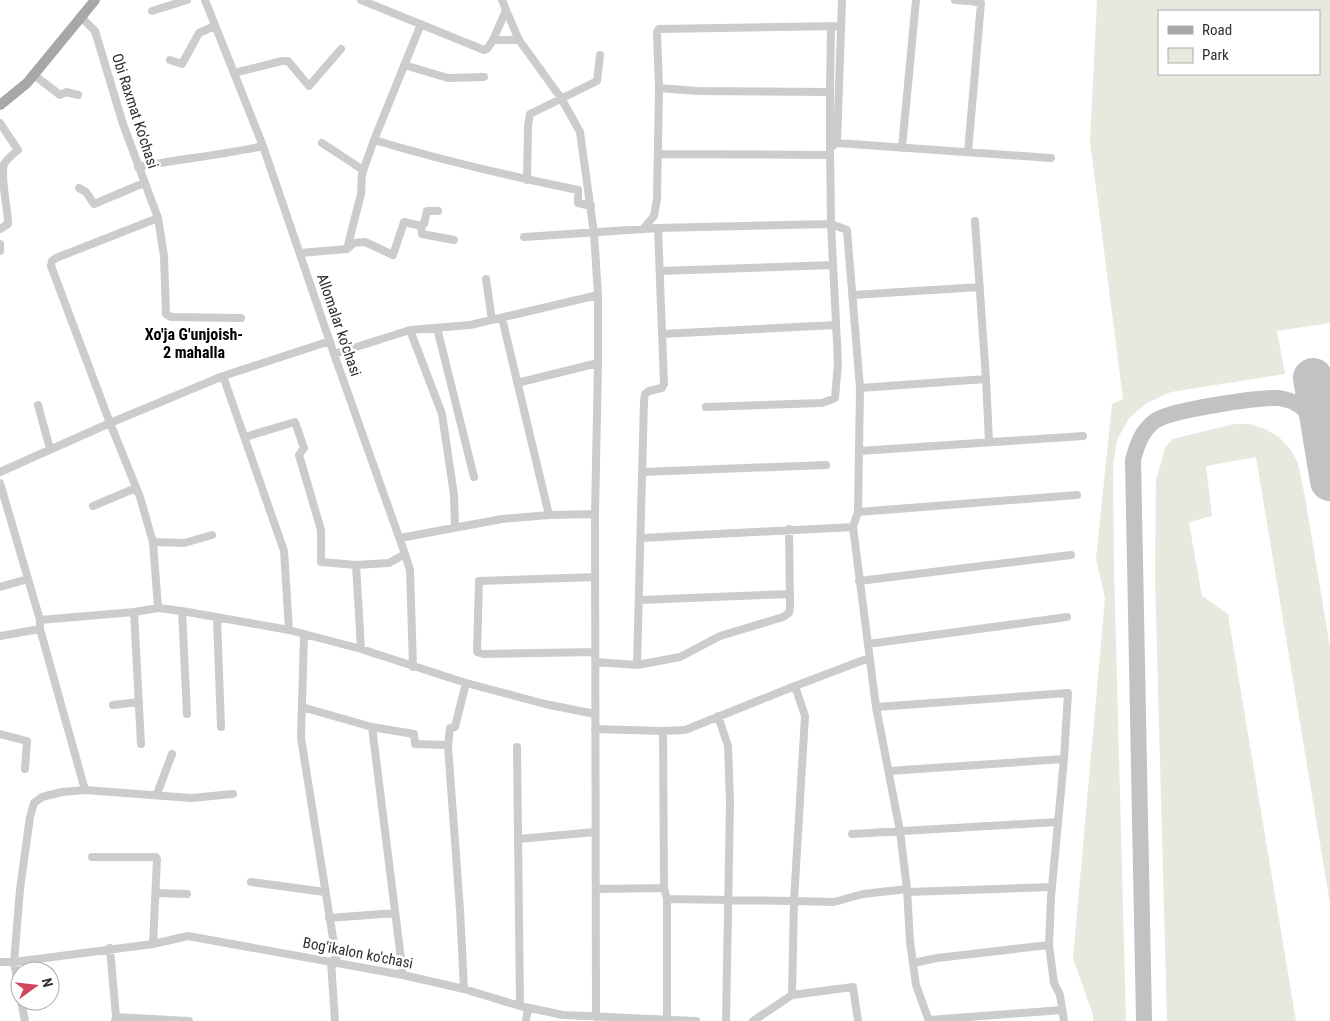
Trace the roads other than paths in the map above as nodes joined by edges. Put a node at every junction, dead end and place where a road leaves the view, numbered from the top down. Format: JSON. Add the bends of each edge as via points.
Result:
{"nodes":[{"id":1,"x":95,"y":0,"type":"edge"},
{"id":2,"x":187,"y":0,"type":"edge"},
{"id":3,"x":205,"y":0,"type":"edge"},
{"id":4,"x":361,"y":0,"type":"edge"},
{"id":5,"x":502,"y":0,"type":"edge"},
{"id":6,"x":842,"y":0,"type":"edge"},
{"id":7,"x":916,"y":0,"type":"edge"},
{"id":8,"x":956,"y":0,"type":"edge"},
{"id":9,"x":967,"y":1,"type":"edge"},
{"id":10,"x":506,"y":10,"type":"junction"},
{"id":11,"x":152,"y":11,"type":"dead end"},
{"id":12,"x":81,"y":17,"type":"junction"},
{"id":13,"x":421,"y":24,"type":"junction"},
{"id":14,"x":215,"y":26,"type":"junction"},
{"id":15,"x":831,"y":26,"type":"junction"},
{"id":16,"x":840,"y":26,"type":"junction"},
{"id":17,"x":493,"y":40,"type":"junction"},
{"id":18,"x":519,"y":40,"type":"junction"},
{"id":19,"x":341,"y":49,"type":"dead end"},
{"id":20,"x":600,"y":55,"type":"dead end"},
{"id":21,"x":170,"y":60,"type":"dead end"},
{"id":22,"x":404,"y":65,"type":"junction"},
{"id":23,"x":234,"y":73,"type":"junction"},
{"id":24,"x":34,"y":75,"type":"junction"},
{"id":25,"x":484,"y":77,"type":"dead end"},
{"id":26,"x":659,"y":88,"type":"junction"},
{"id":27,"x":830,"y":92,"type":"junction"},
{"id":28,"x":78,"y":95,"type":"dead end"},
{"id":29,"x":561,"y":98,"type":"junction"},
{"id":30,"x":0,"y":105,"type":"edge"},
{"id":31,"x":0,"y":123,"type":"edge"},
{"id":32,"x":374,"y":140,"type":"junction"},
{"id":33,"x":322,"y":143,"type":"dead end"},
{"id":34,"x":837,"y":143,"type":"junction"},
{"id":35,"x":264,"y":146,"type":"junction"},
{"id":36,"x":902,"y":148,"type":"junction"},
{"id":37,"x":830,"y":152,"type":"junction"},
{"id":38,"x":968,"y":152,"type":"junction"},
{"id":39,"x":658,"y":154,"type":"junction"},
{"id":40,"x":1052,"y":158,"type":"dead end"},
{"id":41,"x":138,"y":167,"type":"junction"},
{"id":42,"x":363,"y":170,"type":"junction"},
{"id":43,"x":527,"y":180,"type":"junction"},
{"id":44,"x":144,"y":183,"type":"junction"},
{"id":45,"x":79,"y":188,"type":"dead end"},
{"id":46,"x":591,"y":206,"type":"junction"},
{"id":47,"x":438,"y":211,"type":"dead end"},
{"id":48,"x":158,"y":218,"type":"junction"},
{"id":49,"x":975,"y":221,"type":"dead end"},
{"id":50,"x":831,"y":224,"type":"junction"},
{"id":51,"x":420,"y":226,"type":"junction"},
{"id":52,"x":658,"y":228,"type":"junction"},
{"id":53,"x":0,"y":229,"type":"edge"},
{"id":54,"x":643,"y":229,"type":"junction"},
{"id":55,"x":594,"y":233,"type":"junction"},
{"id":56,"x":524,"y":237,"type":"dead end"},
{"id":57,"x":454,"y":240,"type":"dead end"},
{"id":58,"x":0,"y":244,"type":"edge"},
{"id":59,"x":347,"y":249,"type":"junction"},
{"id":60,"x":0,"y":251,"type":"edge"},
{"id":61,"x":300,"y":253,"type":"junction"},
{"id":62,"x":833,"y":265,"type":"junction"},
{"id":63,"x":660,"y":271,"type":"junction"},
{"id":64,"x":486,"y":279,"type":"dead end"},
{"id":65,"x":980,"y":288,"type":"junction"},
{"id":66,"x":598,"y":295,"type":"junction"},
{"id":67,"x":853,"y":295,"type":"junction"},
{"id":68,"x":241,"y":318,"type":"dead end"},
{"id":69,"x":502,"y":318,"type":"junction"},
{"id":70,"x":492,"y":320,"type":"junction"},
{"id":71,"x":836,"y":325,"type":"junction"},
{"id":72,"x":437,"y":328,"type":"junction"},
{"id":73,"x":410,"y":330,"type":"junction"},
{"id":74,"x":662,"y":334,"type":"junction"},
{"id":75,"x":330,"y":341,"type":"junction"},
{"id":76,"x":334,"y":354,"type":"junction"},
{"id":77,"x":598,"y":363,"type":"junction"},
{"id":78,"x":223,"y":376,"type":"junction"},
{"id":79,"x":986,"y":379,"type":"junction"},
{"id":80,"x":517,"y":383,"type":"junction"},
{"id":81,"x":860,"y":388,"type":"junction"},
{"id":82,"x":38,"y":405,"type":"dead end"},
{"id":83,"x":706,"y":407,"type":"dead end"},
{"id":84,"x":110,"y":423,"type":"junction"},
{"id":85,"x":1083,"y":436,"type":"dead end"},
{"id":86,"x":244,"y":437,"type":"junction"},
{"id":87,"x":989,"y":442,"type":"junction"},
{"id":88,"x":50,"y":449,"type":"junction"},
{"id":89,"x":860,"y":451,"type":"junction"},
{"id":90,"x":826,"y":465,"type":"dead end"},
{"id":91,"x":0,"y":472,"type":"edge"},
{"id":92,"x":643,"y":472,"type":"junction"},
{"id":93,"x":474,"y":477,"type":"dead end"},
{"id":94,"x":0,"y":483,"type":"edge"},
{"id":95,"x":136,"y":488,"type":"junction"},
{"id":96,"x":1077,"y":495,"type":"dead end"},
{"id":97,"x":94,"y":506,"type":"dead end"},
{"id":98,"x":858,"y":512,"type":"junction"},
{"id":99,"x":595,"y":514,"type":"junction"},
{"id":100,"x":549,"y":515,"type":"junction"},
{"id":101,"x":455,"y":527,"type":"junction"},
{"id":102,"x":853,"y":527,"type":"junction"},
{"id":103,"x":789,"y":529,"type":"junction"},
{"id":104,"x":212,"y":535,"type":"dead end"},
{"id":105,"x":400,"y":538,"type":"junction"},
{"id":106,"x":641,"y":538,"type":"junction"},
{"id":107,"x":153,"y":542,"type":"junction"},
{"id":108,"x":405,"y":554,"type":"junction"},
{"id":109,"x":1072,"y":556,"type":"dead end"},
{"id":110,"x":356,"y":565,"type":"junction"},
{"id":111,"x":595,"y":577,"type":"junction"},
{"id":112,"x":28,"y":579,"type":"junction"},
{"id":113,"x":859,"y":581,"type":"junction"},
{"id":114,"x":0,"y":587,"type":"edge"},
{"id":115,"x":790,"y":594,"type":"junction"},
{"id":116,"x":640,"y":600,"type":"junction"},
{"id":117,"x":158,"y":608,"type":"junction"},
{"id":118,"x":182,"y":611,"type":"junction"},
{"id":119,"x":134,"y":612,"type":"junction"},
{"id":120,"x":217,"y":618,"type":"junction"},
{"id":121,"x":1067,"y":618,"type":"dead end"},
{"id":122,"x":40,"y":620,"type":"junction"},
{"id":123,"x":40,"y":629,"type":"junction"},
{"id":124,"x":289,"y":630,"type":"junction"},
{"id":125,"x":304,"y":635,"type":"junction"},
{"id":126,"x":0,"y":636,"type":"edge"},
{"id":127,"x":868,"y":644,"type":"junction"},
{"id":128,"x":361,"y":649,"type":"junction"},
{"id":129,"x":595,"y":652,"type":"junction"},
{"id":130,"x":869,"y":658,"type":"junction"},
{"id":131,"x":596,"y":662,"type":"junction"},
{"id":132,"x":637,"y":665,"type":"junction"},
{"id":133,"x":413,"y":667,"type":"junction"},
{"id":134,"x":466,"y":683,"type":"junction"},
{"id":135,"x":795,"y":686,"type":"junction"},
{"id":136,"x":139,"y":702,"type":"junction"},
{"id":137,"x":113,"y":705,"type":"dead end"},
{"id":138,"x":302,"y":707,"type":"junction"},
{"id":139,"x":876,"y":707,"type":"junction"},
{"id":140,"x":187,"y":714,"type":"dead end"},
{"id":141,"x":595,"y":714,"type":"junction"},
{"id":142,"x":718,"y":716,"type":"junction"},
{"id":143,"x":222,"y":727,"type":"dead end"},
{"id":144,"x":372,"y":727,"type":"junction"},
{"id":145,"x":595,"y":729,"type":"junction"},
{"id":146,"x":0,"y":731,"type":"edge"},
{"id":147,"x":663,"y":731,"type":"junction"},
{"id":148,"x":141,"y":744,"type":"dead end"},
{"id":149,"x":448,"y":745,"type":"junction"},
{"id":150,"x":517,"y":747,"type":"dead end"},
{"id":151,"x":172,"y":754,"type":"dead end"},
{"id":152,"x":1064,"y":759,"type":"junction"},
{"id":153,"x":25,"y":769,"type":"dead end"},
{"id":154,"x":889,"y":770,"type":"junction"},
{"id":155,"x":85,"y":790,"type":"junction"},
{"id":156,"x":157,"y":794,"type":"junction"},
{"id":157,"x":233,"y":794,"type":"dead end"},
{"id":158,"x":1057,"y":822,"type":"junction"},
{"id":159,"x":900,"y":831,"type":"junction"},
{"id":160,"x":595,"y":832,"type":"junction"},
{"id":161,"x":852,"y":834,"type":"dead end"},
{"id":162,"x":519,"y":839,"type":"junction"},
{"id":163,"x":92,"y":858,"type":"dead end"},
{"id":164,"x":251,"y":882,"type":"dead end"},
{"id":165,"x":1052,"y":887,"type":"junction"},
{"id":166,"x":664,"y":888,"type":"junction"},
{"id":167,"x":596,"y":889,"type":"junction"},
{"id":168,"x":325,"y":892,"type":"junction"},
{"id":169,"x":908,"y":892,"type":"junction"},
{"id":170,"x":156,"y":893,"type":"junction"},
{"id":171,"x":187,"y":894,"type":"dead end"},
{"id":172,"x":667,"y":899,"type":"junction"},
{"id":173,"x":728,"y":900,"type":"junction"},
{"id":174,"x":794,"y":901,"type":"junction"},
{"id":175,"x":395,"y":913,"type":"junction"},
{"id":176,"x":329,"y":918,"type":"junction"},
{"id":177,"x":153,"y":944,"type":"junction"},
{"id":178,"x":1049,"y":945,"type":"junction"},
{"id":179,"x":110,"y":948,"type":"junction"},
{"id":180,"x":14,"y":961,"type":"edge"},
{"id":181,"x":21,"y":961,"type":"edge"},
{"id":182,"x":334,"y":962,"type":"junction"},
{"id":183,"x":913,"y":963,"type":"junction"},
{"id":184,"x":403,"y":975,"type":"junction"},
{"id":185,"x":464,"y":989,"type":"junction"},
{"id":186,"x":792,"y":995,"type":"junction"},
{"id":187,"x":524,"y":1007,"type":"junction"},
{"id":188,"x":1062,"y":1010,"type":"junction"},
{"id":189,"x":596,"y":1017,"type":"junction"},
{"id":190,"x":563,"y":1018,"type":"edge"},
{"id":191,"x":115,"y":1019,"type":"edge"},
{"id":192,"x":667,"y":1019,"type":"junction"},
{"id":193,"x":627,"y":1020,"type":"edge"},
{"id":194,"x":678,"y":1020,"type":"edge"},
{"id":195,"x":180,"y":1021,"type":"edge"},
{"id":196,"x":189,"y":1021,"type":"edge"},
{"id":197,"x":335,"y":1021,"type":"edge"},
{"id":198,"x":526,"y":1021,"type":"edge"},
{"id":199,"x":696,"y":1021,"type":"edge"},
{"id":200,"x":726,"y":1021,"type":"edge"},
{"id":201,"x":753,"y":1021,"type":"edge"},
{"id":202,"x":858,"y":1021,"type":"edge"},
{"id":203,"x":929,"y":1021,"type":"edge"},
{"id":204,"x":1064,"y":1021,"type":"edge"}],
"edges":[{"from":1,"to":12,"type":"main road"},
{"from":2,"to":11,"type":"street"},
{"from":3,"to":14,"type":"street","name":"Allomalar ko'chasi"},
{"from":4,"to":13,"type":"street"},
{"from":5,"to":10,"type":"street"},
{"from":6,"to":16,"type":"street"},
{"from":7,"to":36,"type":"street"},
{"from":8,"to":9,"type":"street"},
{"from":9,"to":38,"type":"street","via":[[980,3]]},
{"from":10,"to":17,"type":"street"},
{"from":10,"to":18,"type":"street"},
{"from":12,"to":24,"type":"main road"},
{"from":12,"to":41,"type":"street","name":"Obi Raxmat Ko'chasi","via":[[95,32]]},
{"from":13,"to":17,"type":"street","via":[[484,50]]},
{"from":13,"to":22,"type":"street"},
{"from":14,"to":21,"type":"street","via":[[199,33],[182,64]]},
{"from":14,"to":23,"type":"street","name":"Allomalar ko'chasi"},
{"from":15,"to":16,"type":"street"},
{"from":15,"to":26,"type":"street","via":[[659,29]]},
{"from":15,"to":27,"type":"street"},
{"from":16,"to":34,"type":"street"},
{"from":17,"to":18,"type":"street"},
{"from":18,"to":29,"type":"street"},
{"from":19,"to":23,"type":"street","via":[[309,86],[288,61]]},
{"from":20,"to":29,"type":"street","via":[[597,81]]},
{"from":22,"to":25,"type":"street","via":[[448,78]]},
{"from":22,"to":32,"type":"street"},
{"from":23,"to":35,"type":"street","name":"Allomalar ko'chasi"},
{"from":24,"to":28,"type":"street","via":[[60,95],[66,92]]},
{"from":24,"to":30,"type":"main road"},
{"from":26,"to":27,"type":"street"},
{"from":26,"to":39,"type":"street"},
{"from":27,"to":37,"type":"street"},
{"from":29,"to":43,"type":"street","via":[[530,114]]},
{"from":29,"to":46,"type":"street","via":[[580,132]]},
{"from":31,"to":53,"type":"street","via":[[18,150],[4,162],[0,174],[8,224]]},
{"from":32,"to":42,"type":"street"},
{"from":32,"to":43,"type":"street"},
{"from":33,"to":42,"type":"street"},
{"from":34,"to":36,"type":"street"},
{"from":34,"to":37,"type":"street"},
{"from":35,"to":41,"type":"street"},
{"from":35,"to":61,"type":"street","name":"Allomalar ko'chasi"},
{"from":36,"to":38,"type":"street"},
{"from":37,"to":39,"type":"street"},
{"from":37,"to":50,"type":"street"},
{"from":38,"to":40,"type":"street"},
{"from":39,"to":54,"type":"street","via":[[654,216]]},
{"from":41,"to":44,"type":"street","name":"Obi Raxmat Ko'chasi"},
{"from":42,"to":59,"type":"street","via":[[361,194]]},
{"from":43,"to":46,"type":"street","via":[[578,190],[578,203]]},
{"from":44,"to":45,"type":"street","via":[[94,204]]},
{"from":44,"to":48,"type":"street","name":"Obi Raxmat Ko'chasi"},
{"from":46,"to":55,"type":"street"},
{"from":47,"to":51,"type":"street","via":[[427,211],[424,224]]},
{"from":48,"to":68,"type":"street","via":[[164,256],[166,314],[171,317]]},
{"from":48,"to":84,"type":"street","via":[[52,261],[51,266]]},
{"from":49,"to":65,"type":"street"},
{"from":50,"to":52,"type":"street"},
{"from":50,"to":62,"type":"street"},
{"from":50,"to":67,"type":"street","via":[[848,230]]},
{"from":51,"to":57,"type":"street","via":[[422,234]]},
{"from":51,"to":59,"type":"street","via":[[404,222],[393,255],[365,242],[354,243]]},
{"from":52,"to":54,"type":"street"},
{"from":52,"to":63,"type":"street"},
{"from":54,"to":55,"type":"street"},
{"from":55,"to":56,"type":"street"},
{"from":55,"to":66,"type":"street"},
{"from":58,"to":60,"type":"street"},
{"from":59,"to":61,"type":"street"},
{"from":61,"to":75,"type":"street","name":"Allomalar ko'chasi"},
{"from":62,"to":63,"type":"street"},
{"from":62,"to":71,"type":"street"},
{"from":63,"to":74,"type":"street"},
{"from":64,"to":70,"type":"street"},
{"from":65,"to":67,"type":"street"},
{"from":65,"to":79,"type":"street"},
{"from":66,"to":69,"type":"street"},
{"from":66,"to":77,"type":"street"},
{"from":67,"to":81,"type":"street"},
{"from":69,"to":70,"type":"street"},
{"from":69,"to":80,"type":"street"},
{"from":70,"to":72,"type":"street"},
{"from":71,"to":74,"type":"street"},
{"from":71,"to":83,"type":"street","via":[[838,363],[835,398],[822,403]]},
{"from":72,"to":73,"type":"street"},
{"from":72,"to":93,"type":"street"},
{"from":73,"to":76,"type":"street"},
{"from":73,"to":101,"type":"street","via":[[442,414],[454,495]]},
{"from":74,"to":92,"type":"street","via":[[664,384],[662,388],[646,394]]},
{"from":75,"to":76,"type":"street","name":"Allomalar ko'chasi"},
{"from":75,"to":78,"type":"street"},
{"from":76,"to":105,"type":"street","name":"Allomalar ko'chasi"},
{"from":77,"to":80,"type":"street"},
{"from":77,"to":99,"type":"street"},
{"from":78,"to":84,"type":"street"},
{"from":78,"to":86,"type":"street"},
{"from":79,"to":81,"type":"street"},
{"from":79,"to":87,"type":"street"},
{"from":80,"to":100,"type":"street"},
{"from":81,"to":89,"type":"street"},
{"from":82,"to":88,"type":"street"},
{"from":84,"to":88,"type":"street"},
{"from":84,"to":95,"type":"street"},
{"from":85,"to":87,"type":"street"},
{"from":86,"to":110,"type":"street","via":[[295,422],[304,448],[300,455],[321,530],[321,562]]},
{"from":86,"to":124,"type":"street","via":[[284,551]]},
{"from":87,"to":89,"type":"street"},
{"from":88,"to":91,"type":"street"},
{"from":89,"to":98,"type":"street"},
{"from":90,"to":92,"type":"street"},
{"from":92,"to":106,"type":"street"},
{"from":94,"to":112,"type":"street"},
{"from":95,"to":97,"type":"street"},
{"from":95,"to":107,"type":"street"},
{"from":96,"to":98,"type":"street"},
{"from":98,"to":102,"type":"street"},
{"from":99,"to":100,"type":"street"},
{"from":99,"to":111,"type":"street"},
{"from":100,"to":101,"type":"street"},
{"from":101,"to":105,"type":"street"},
{"from":102,"to":103,"type":"street"},
{"from":102,"to":113,"type":"street"},
{"from":103,"to":106,"type":"street"},
{"from":103,"to":115,"type":"street"},
{"from":104,"to":107,"type":"street","via":[[184,543]]},
{"from":105,"to":108,"type":"street","name":"Allomalar ko'chasi"},
{"from":106,"to":116,"type":"street"},
{"from":107,"to":117,"type":"street"},
{"from":108,"to":110,"type":"street","via":[[389,563]]},
{"from":108,"to":133,"type":"street","name":"Allomalar ko'chasi","via":[[410,570]]},
{"from":109,"to":113,"type":"street"},
{"from":110,"to":128,"type":"street"},
{"from":111,"to":129,"type":"street"},
{"from":111,"to":129,"type":"street","via":[[480,581],[477,652]]},
{"from":112,"to":114,"type":"street"},
{"from":112,"to":122,"type":"street"},
{"from":113,"to":127,"type":"street"},
{"from":115,"to":116,"type":"street"},
{"from":115,"to":132,"type":"street","via":[[789,613],[783,617],[720,636],[680,657]]},
{"from":116,"to":132,"type":"street"},
{"from":117,"to":118,"type":"street"},
{"from":117,"to":119,"type":"street"},
{"from":118,"to":120,"type":"street"},
{"from":118,"to":140,"type":"street"},
{"from":119,"to":122,"type":"street"},
{"from":119,"to":136,"type":"street"},
{"from":120,"to":124,"type":"street"},
{"from":120,"to":143,"type":"street"},
{"from":121,"to":127,"type":"street"},
{"from":122,"to":123,"type":"street"},
{"from":123,"to":126,"type":"street"},
{"from":123,"to":155,"type":"street"},
{"from":124,"to":125,"type":"street"},
{"from":125,"to":128,"type":"street"},
{"from":125,"to":138,"type":"street"},
{"from":127,"to":130,"type":"street"},
{"from":128,"to":133,"type":"street"},
{"from":129,"to":131,"type":"street"},
{"from":130,"to":135,"type":"street"},
{"from":130,"to":139,"type":"street"},
{"from":131,"to":132,"type":"street"},
{"from":131,"to":141,"type":"street"},
{"from":133,"to":134,"type":"street"},
{"from":134,"to":141,"type":"street"},
{"from":134,"to":149,"type":"street","via":[[455,727],[450,728]]},
{"from":135,"to":142,"type":"street"},
{"from":135,"to":174,"type":"street","via":[[805,716]]},
{"from":136,"to":137,"type":"street"},
{"from":136,"to":148,"type":"street"},
{"from":138,"to":144,"type":"street"},
{"from":138,"to":168,"type":"street","via":[[301,738]]},
{"from":139,"to":152,"type":"street","via":[[1068,693]]},
{"from":139,"to":154,"type":"street"},
{"from":141,"to":145,"type":"street"},
{"from":142,"to":147,"type":"street","via":[[685,730]]},
{"from":142,"to":173,"type":"street","via":[[728,746]]},
{"from":144,"to":149,"type":"street","via":[[414,734],[415,744]]},
{"from":144,"to":175,"type":"street"},
{"from":145,"to":147,"type":"street"},
{"from":145,"to":160,"type":"street"},
{"from":146,"to":153,"type":"street","via":[[27,740]]},
{"from":147,"to":166,"type":"street"},
{"from":149,"to":185,"type":"street"},
{"from":150,"to":162,"type":"street"},
{"from":151,"to":156,"type":"street"},
{"from":152,"to":154,"type":"street"},
{"from":152,"to":158,"type":"street"},
{"from":154,"to":159,"type":"street"},
{"from":155,"to":156,"type":"street"},
{"from":155,"to":180,"type":"street","via":[[42,797],[34,803],[20,889]]},
{"from":156,"to":157,"type":"street","via":[[192,798]]},
{"from":158,"to":159,"type":"street"},
{"from":158,"to":165,"type":"street"},
{"from":159,"to":161,"type":"street"},
{"from":159,"to":169,"type":"street"},
{"from":160,"to":162,"type":"street"},
{"from":160,"to":167,"type":"street"},
{"from":162,"to":187,"type":"street"},
{"from":163,"to":170,"type":"street","via":[[156,856]]},
{"from":164,"to":168,"type":"street"},
{"from":165,"to":169,"type":"street"},
{"from":165,"to":178,"type":"street"},
{"from":166,"to":167,"type":"street"},
{"from":166,"to":172,"type":"street"},
{"from":167,"to":189,"type":"street"},
{"from":168,"to":176,"type":"street"},
{"from":169,"to":174,"type":"street","via":[[907,889],[863,894],[834,902]]},
{"from":169,"to":183,"type":"street"},
{"from":170,"to":171,"type":"street"},
{"from":170,"to":177,"type":"street"},
{"from":172,"to":173,"type":"street"},
{"from":172,"to":192,"type":"street"},
{"from":173,"to":174,"type":"street"},
{"from":173,"to":200,"type":"street"},
{"from":174,"to":186,"type":"street"},
{"from":175,"to":176,"type":"street"},
{"from":175,"to":184,"type":"street"},
{"from":176,"to":182,"type":"street"},
{"from":177,"to":179,"type":"street","name":"Bog'ikalon ko'chasi"},
{"from":177,"to":182,"type":"street","name":"Bog'ikalon ko'chasi","via":[[188,936]]},
{"from":178,"to":183,"type":"street"},
{"from":178,"to":188,"type":"street","via":[[1054,983]]},
{"from":179,"to":181,"type":"street","name":"Bog'ikalon ko'chasi"},
{"from":179,"to":191,"type":"street"},
{"from":182,"to":184,"type":"street","name":"Bog'ikalon ko'chasi"},
{"from":182,"to":197,"type":"street"},
{"from":183,"to":203,"type":"street","via":[[916,985]]},
{"from":184,"to":185,"type":"street","name":"Bog'ikalon ko'chasi"},
{"from":185,"to":187,"type":"street","name":"Bog'ikalon ko'chasi"},
{"from":186,"to":201,"type":"street"},
{"from":186,"to":202,"type":"street","via":[[853,987]]},
{"from":187,"to":190,"type":"street","name":"Bog'ikalon ko'chasi"},
{"from":187,"to":198,"type":"street"},
{"from":188,"to":203,"type":"street"},
{"from":188,"to":204,"type":"street"},
{"from":189,"to":190,"type":"street","name":"Bog'ikalon ko'chasi"},
{"from":189,"to":193,"type":"street","name":"Bog'ikalon ko'chasi"},
{"from":191,"to":195,"type":"street"},
{"from":192,"to":193,"type":"street","name":"Bog'ikalon ko'chasi"},
{"from":192,"to":194,"type":"street","name":"Bog'ikalon ko'chasi"},
{"from":194,"to":199,"type":"street","name":"Bog'ikalon ko'chasi"},
{"from":195,"to":196,"type":"street"}]}
